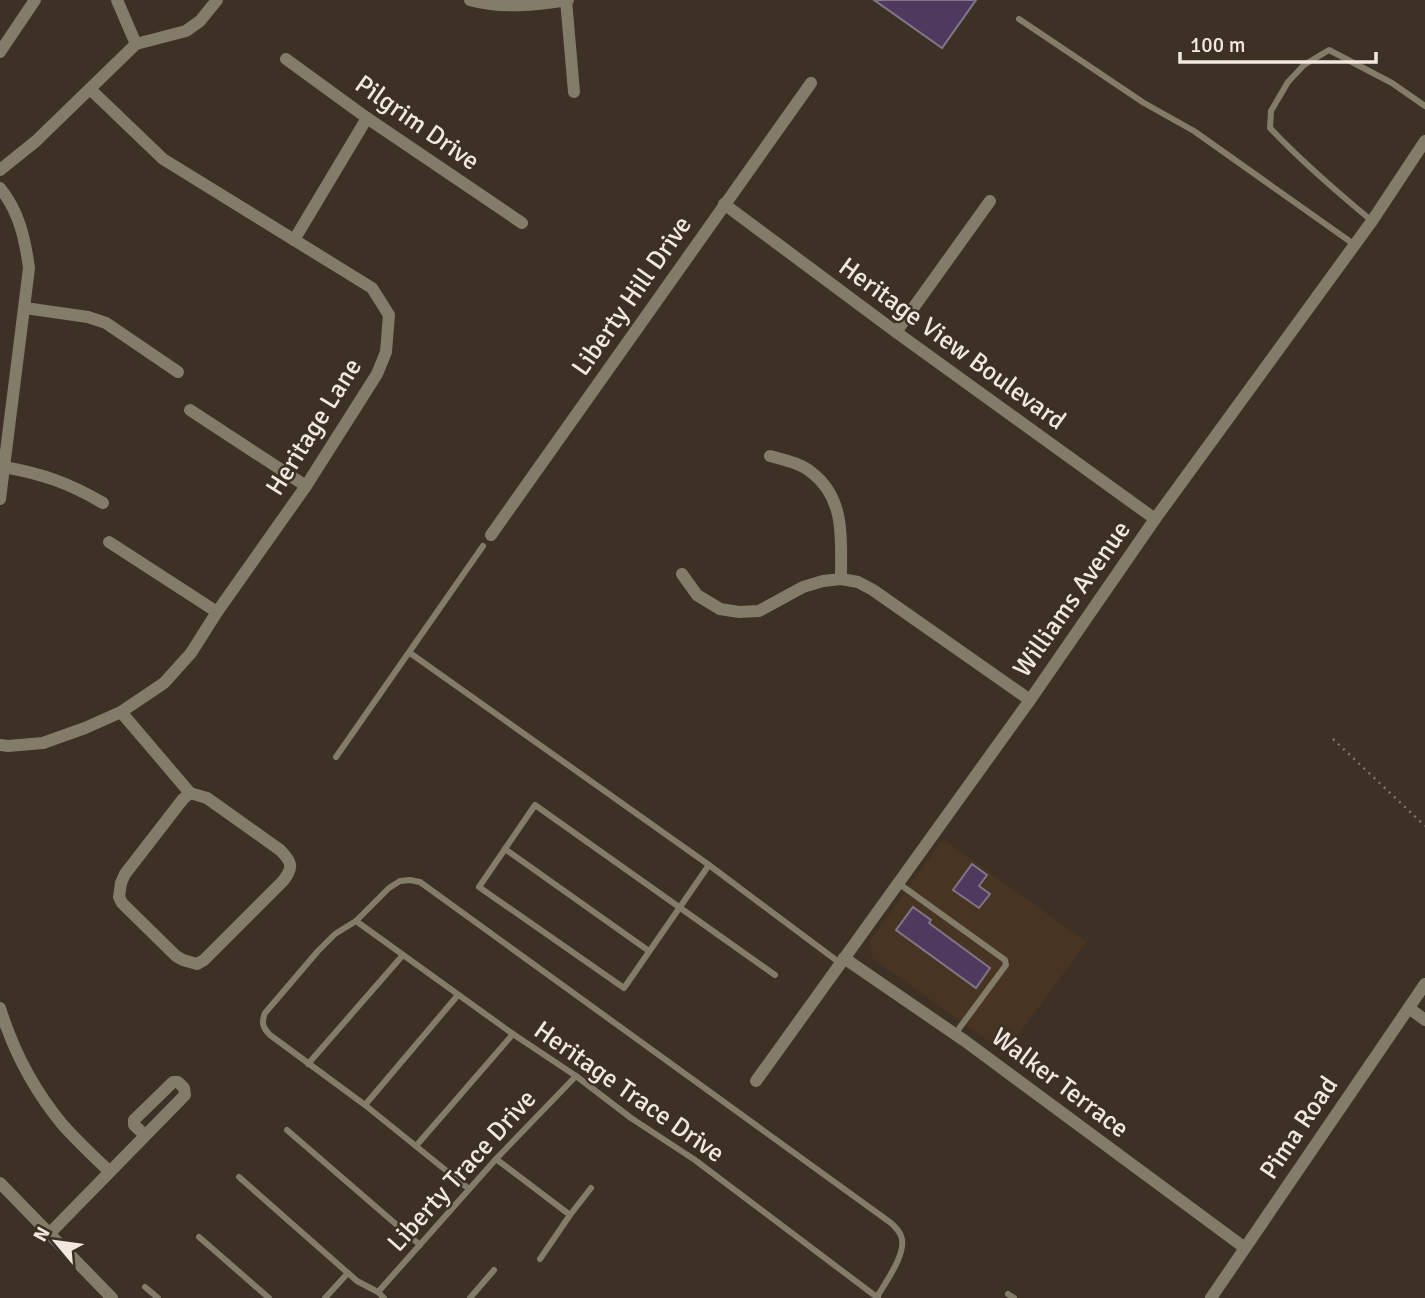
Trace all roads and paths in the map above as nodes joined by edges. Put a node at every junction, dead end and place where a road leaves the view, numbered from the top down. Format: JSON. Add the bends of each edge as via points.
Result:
{"nodes":[{"id":1,"x":35,"y":0,"type":"edge"},
{"id":2,"x":117,"y":0,"type":"edge"},
{"id":3,"x":217,"y":0,"type":"edge"},
{"id":4,"x":470,"y":0,"type":"edge"},
{"id":5,"x":567,"y":0,"type":"edge"},
{"id":6,"x":1019,"y":19,"type":"dead end"},
{"id":7,"x":136,"y":44,"type":"junction"},
{"id":8,"x":0,"y":52,"type":"edge"},
{"id":9,"x":286,"y":59,"type":"dead end"},
{"id":10,"x":811,"y":83,"type":"dead end"},
{"id":11,"x":90,"y":89,"type":"junction"},
{"id":12,"x":574,"y":92,"type":"dead end"},
{"id":13,"x":1425,"y":106,"type":"edge"},
{"id":14,"x":368,"y":118,"type":"junction"},
{"id":15,"x":1425,"y":141,"type":"edge"},
{"id":16,"x":0,"y":170,"type":"edge"},
{"id":17,"x":0,"y":188,"type":"edge"},
{"id":18,"x":990,"y":201,"type":"dead end"},
{"id":19,"x":724,"y":204,"type":"junction"},
{"id":20,"x":1372,"y":221,"type":"junction"},
{"id":21,"x":522,"y":223,"type":"dead end"},
{"id":22,"x":294,"y":240,"type":"junction"},
{"id":23,"x":1355,"y":245,"type":"junction"},
{"id":24,"x":25,"y":308,"type":"junction"},
{"id":25,"x":895,"y":332,"type":"junction"},
{"id":26,"x":178,"y":372,"type":"dead end"},
{"id":27,"x":190,"y":410,"type":"dead end"},
{"id":28,"x":770,"y":456,"type":"dead end"},
{"id":29,"x":4,"y":467,"type":"junction"},
{"id":30,"x":306,"y":486,"type":"junction"},
{"id":31,"x":0,"y":499,"type":"edge"},
{"id":32,"x":103,"y":503,"type":"dead end"},
{"id":33,"x":1155,"y":519,"type":"junction"},
{"id":34,"x":487,"y":540,"type":"joint"},
{"id":35,"x":109,"y":542,"type":"dead end"},
{"id":36,"x":682,"y":573,"type":"dead end"},
{"id":37,"x":841,"y":579,"type":"junction"},
{"id":38,"x":217,"y":612,"type":"junction"},
{"id":39,"x":410,"y":653,"type":"junction"},
{"id":40,"x":1030,"y":700,"type":"junction"},
{"id":41,"x":121,"y":712,"type":"junction"},
{"id":42,"x":1333,"y":739,"type":"dead end"},
{"id":43,"x":0,"y":745,"type":"edge"},
{"id":44,"x":336,"y":757,"type":"dead end"},
{"id":45,"x":190,"y":793,"type":"junction"},
{"id":46,"x":1425,"y":826,"type":"edge"},
{"id":47,"x":505,"y":849,"type":"junction"},
{"id":48,"x":709,"y":865,"type":"junction"},
{"id":49,"x":897,"y":882,"type":"junction"},
{"id":50,"x":680,"y":906,"type":"junction"},
{"id":51,"x":356,"y":920,"type":"junction"},
{"id":52,"x":649,"y":951,"type":"junction"},
{"id":53,"x":402,"y":955,"type":"junction"},
{"id":54,"x":842,"y":961,"type":"junction"},
{"id":55,"x":775,"y":975,"type":"dead end"},
{"id":56,"x":1425,"y":985,"type":"edge"},
{"id":57,"x":458,"y":995,"type":"junction"},
{"id":58,"x":0,"y":1008,"type":"edge"},
{"id":59,"x":1409,"y":1008,"type":"junction"},
{"id":60,"x":1425,"y":1020,"type":"edge"},
{"id":61,"x":513,"y":1034,"type":"junction"},
{"id":62,"x":955,"y":1034,"type":"junction"},
{"id":63,"x":309,"y":1064,"type":"junction"},
{"id":64,"x":576,"y":1076,"type":"junction"},
{"id":65,"x":756,"y":1081,"type":"dead end"},
{"id":66,"x":365,"y":1105,"type":"junction"},
{"id":67,"x":287,"y":1130,"type":"dead end"},
{"id":68,"x":145,"y":1135,"type":"dead end"},
{"id":69,"x":416,"y":1146,"type":"junction"},
{"id":70,"x":496,"y":1160,"type":"junction"},
{"id":71,"x":109,"y":1171,"type":"junction"},
{"id":72,"x":239,"y":1177,"type":"dead end"},
{"id":73,"x":0,"y":1184,"type":"edge"},
{"id":74,"x":591,"y":1188,"type":"dead end"},
{"id":75,"x":469,"y":1189,"type":"junction"},
{"id":76,"x":570,"y":1216,"type":"junction"},
{"id":77,"x":49,"y":1234,"type":"junction"},
{"id":78,"x":198,"y":1237,"type":"dead end"},
{"id":79,"x":420,"y":1245,"type":"junction"},
{"id":80,"x":1245,"y":1248,"type":"junction"},
{"id":81,"x":540,"y":1259,"type":"dead end"},
{"id":82,"x":494,"y":1270,"type":"dead end"},
{"id":83,"x":348,"y":1273,"type":"junction"},
{"id":84,"x":145,"y":1287,"type":"dead end"},
{"id":85,"x":381,"y":1295,"type":"edge"},
{"id":86,"x":112,"y":1298,"type":"edge"},
{"id":87,"x":158,"y":1298,"type":"edge"},
{"id":88,"x":270,"y":1298,"type":"edge"},
{"id":89,"x":325,"y":1298,"type":"edge"},
{"id":90,"x":470,"y":1298,"type":"edge"},
{"id":91,"x":877,"y":1298,"type":"edge"},
{"id":92,"x":1211,"y":1298,"type":"edge"}],
"edges":[{"from":1,"to":8,"type":"street"},
{"from":2,"to":7,"type":"street"},
{"from":3,"to":7,"type":"street","via":[[186,32]]},
{"from":4,"to":5,"type":"street","via":[[532,5]]},
{"from":5,"to":12,"type":"street"},
{"from":6,"to":23,"type":"lane","via":[[1194,131]]},
{"from":7,"to":11,"type":"street"},
{"from":9,"to":14,"type":"street","name":"Pilgrim Drive"},
{"from":10,"to":19,"type":"street","name":"Liberty Hill Drive"},
{"from":11,"to":16,"type":"street"},
{"from":11,"to":22,"type":"street","name":"Heritage Lane","via":[[163,159]]},
{"from":13,"to":20,"type":"lane","via":[[1329,50],[1304,65],[1271,111],[1270,128]]},
{"from":14,"to":21,"type":"street","name":"Pilgrim Drive"},
{"from":14,"to":22,"type":"street"},
{"from":15,"to":20,"type":"street","name":"Williams Avenue"},
{"from":17,"to":24,"type":"street","via":[[19,220],[26,244]]},
{"from":18,"to":25,"type":"street"},
{"from":19,"to":25,"type":"street","name":"Heritage View Boulevard"},
{"from":19,"to":34,"type":"street","name":"Liberty Hill Drive"},
{"from":20,"to":23,"type":"street","name":"Williams Avenue"},
{"from":22,"to":30,"type":"street","name":"Heritage Lane","via":[[372,288],[389,315],[386,352],[377,373]]},
{"from":23,"to":33,"type":"street","name":"Williams Avenue"},
{"from":24,"to":26,"type":"street","via":[[106,323]]},
{"from":24,"to":29,"type":"street"},
{"from":25,"to":33,"type":"street","name":"Heritage View Boulevard"},
{"from":27,"to":30,"type":"street"},
{"from":28,"to":37,"type":"street","via":[[810,470],[827,487],[837,506]]},
{"from":29,"to":31,"type":"street"},
{"from":29,"to":32,"type":"street","via":[[56,480]]},
{"from":30,"to":38,"type":"street","name":"Heritage Lane"},
{"from":33,"to":40,"type":"street","name":"Williams Avenue"},
{"from":34,"to":39,"type":"lane"},
{"from":35,"to":38,"type":"street"},
{"from":36,"to":37,"type":"street","via":[[708,602],[739,612],[759,611],[803,587]]},
{"from":37,"to":40,"type":"street","via":[[873,590]]},
{"from":38,"to":41,"type":"street","name":"Heritage Lane","via":[[191,653],[164,683]]},
{"from":39,"to":44,"type":"lane"},
{"from":39,"to":48,"type":"lane"},
{"from":40,"to":49,"type":"street","name":"Williams Avenue"},
{"from":41,"to":43,"type":"street","name":"Heritage Lane","via":[[43,743]]},
{"from":41,"to":45,"type":"street"},
{"from":42,"to":46,"type":"path"},
{"from":45,"to":45,"type":"street","via":[[207,798],[280,850],[291,866],[283,881],[197,964],[176,956],[118,897],[125,874]]},
{"from":47,"to":50,"type":"lane","via":[[535,805]]},
{"from":47,"to":52,"type":"lane"},
{"from":47,"to":52,"type":"lane","via":[[480,887],[624,988]]},
{"from":48,"to":50,"type":"lane"},
{"from":48,"to":54,"type":"lane"},
{"from":49,"to":54,"type":"street","name":"Williams Avenue"},
{"from":49,"to":62,"type":"lane","via":[[1005,960],[1006,965]]},
{"from":50,"to":52,"type":"lane"},
{"from":50,"to":55,"type":"lane"},
{"from":51,"to":53,"type":"lane","name":"Heritage Trace Drive"},
{"from":51,"to":63,"type":"lane","via":[[318,951],[262,1021],[270,1035]]},
{"from":51,"to":91,"type":"lane","via":[[400,881],[420,882],[891,1223],[901,1236],[902,1249]]},
{"from":53,"to":57,"type":"lane","name":"Heritage Trace Drive"},
{"from":53,"to":63,"type":"lane"},
{"from":54,"to":62,"type":"street","name":"Walker Terrace"},
{"from":54,"to":65,"type":"street","name":"Williams Avenue"},
{"from":56,"to":59,"type":"street","name":"Pima Road"},
{"from":57,"to":61,"type":"lane","name":"Heritage Trace Drive"},
{"from":57,"to":66,"type":"lane"},
{"from":58,"to":71,"type":"street","via":[[35,1086],[63,1125]]},
{"from":59,"to":60,"type":"street"},
{"from":59,"to":80,"type":"street","name":"Pima Road"},
{"from":61,"to":64,"type":"lane","name":"Heritage Trace Drive"},
{"from":61,"to":69,"type":"lane"},
{"from":62,"to":80,"type":"street","name":"Walker Terrace"},
{"from":63,"to":66,"type":"lane"},
{"from":64,"to":70,"type":"lane","name":"Liberty Trace Drive"},
{"from":64,"to":91,"type":"lane","name":"Heritage Trace Drive"},
{"from":66,"to":69,"type":"lane"},
{"from":67,"to":79,"type":"lane"},
{"from":68,"to":71,"type":"street"},
{"from":69,"to":75,"type":"lane"},
{"from":70,"to":75,"type":"lane","name":"Liberty Trace Drive"},
{"from":70,"to":76,"type":"lane"},
{"from":71,"to":77,"type":"street"},
{"from":72,"to":83,"type":"lane"},
{"from":73,"to":77,"type":"street"},
{"from":74,"to":76,"type":"lane"},
{"from":75,"to":79,"type":"lane","name":"Liberty Trace Drive"},
{"from":76,"to":81,"type":"lane"},
{"from":77,"to":86,"type":"street"},
{"from":78,"to":88,"type":"lane"},
{"from":79,"to":85,"type":"lane","name":"Liberty Trace Drive"},
{"from":80,"to":92,"type":"street","name":"Pima Road"},
{"from":82,"to":90,"type":"lane"},
{"from":83,"to":85,"type":"lane"},
{"from":83,"to":89,"type":"lane"},
{"from":84,"to":87,"type":"lane"}]}
